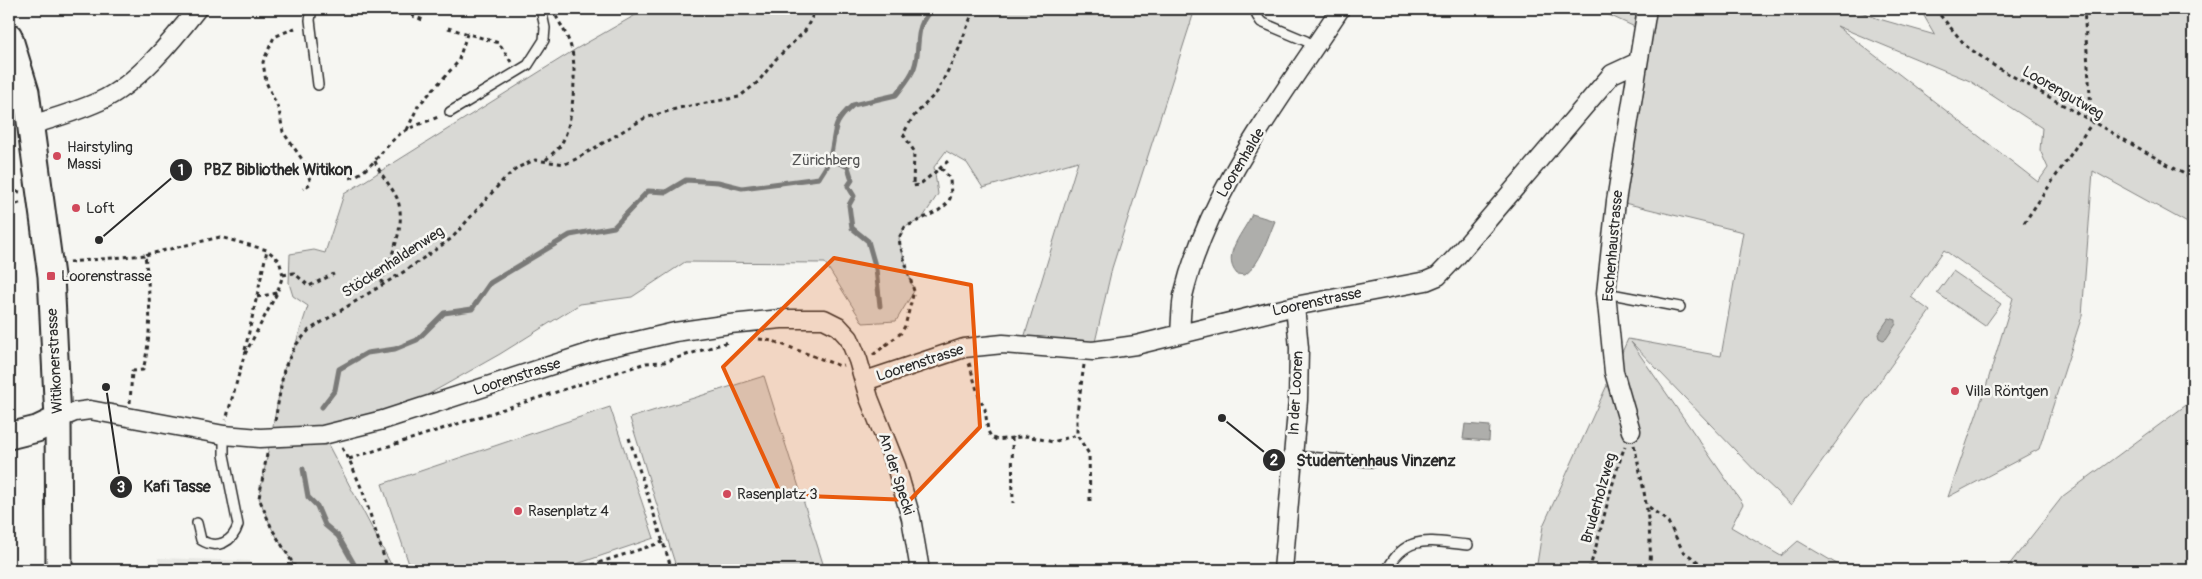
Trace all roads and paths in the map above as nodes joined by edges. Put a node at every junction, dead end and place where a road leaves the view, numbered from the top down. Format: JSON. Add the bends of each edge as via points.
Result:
{"nodes":[{"id":1,"x":196,"y":9,"type":"edge"},
{"id":2,"x":312,"y":9,"type":"edge"},
{"id":3,"x":406,"y":9,"type":"edge"},
{"id":4,"x":541,"y":9,"type":"edge"},
{"id":5,"x":552,"y":9,"type":"edge"},
{"id":6,"x":816,"y":9,"type":"edge"},
{"id":7,"x":974,"y":9,"type":"edge"},
{"id":8,"x":1258,"y":9,"type":"edge"},
{"id":9,"x":1340,"y":9,"type":"edge"},
{"id":10,"x":1647,"y":9,"type":"edge"},
{"id":11,"x":1935,"y":9,"type":"edge"},
{"id":12,"x":2084,"y":9,"type":"edge"},
{"id":13,"x":423,"y":20,"type":"dead end"},
{"id":14,"x":295,"y":28,"type":"dead end"},
{"id":15,"x":448,"y":28,"type":"dead end"},
{"id":16,"x":467,"y":34,"type":"junction"},
{"id":17,"x":9,"y":36,"type":"edge"},
{"id":18,"x":1315,"y":47,"type":"junction"},
{"id":19,"x":1638,"y":62,"type":"junction"},
{"id":20,"x":517,"y":71,"type":"junction"},
{"id":21,"x":318,"y":85,"type":"dead end"},
{"id":22,"x":450,"y":112,"type":"joint"},
{"id":23,"x":2092,"y":123,"type":"junction"},
{"id":24,"x":32,"y":125,"type":"junction"},
{"id":25,"x":406,"y":131,"type":"junction"},
{"id":26,"x":546,"y":160,"type":"junction"},
{"id":27,"x":375,"y":161,"type":"junction"},
{"id":28,"x":948,"y":161,"type":"dead end"},
{"id":29,"x":939,"y":169,"type":"junction"},
{"id":30,"x":350,"y":178,"type":"dead end"},
{"id":31,"x":2193,"y":179,"type":"edge"},
{"id":32,"x":303,"y":189,"type":"dead end"},
{"id":33,"x":2024,"y":222,"type":"dead end"},
{"id":34,"x":267,"y":250,"type":"junction"},
{"id":35,"x":145,"y":255,"type":"junction"},
{"id":36,"x":67,"y":262,"type":"dead end"},
{"id":37,"x":334,"y":274,"type":"dead end"},
{"id":38,"x":283,"y":275,"type":"junction"},
{"id":39,"x":381,"y":285,"type":"junction"},
{"id":40,"x":277,"y":293,"type":"junction"},
{"id":41,"x":1606,"y":293,"type":"junction"},
{"id":42,"x":257,"y":297,"type":"junction"},
{"id":43,"x":1295,"y":306,"type":"junction"},
{"id":44,"x":1680,"y":307,"type":"dead end"},
{"id":45,"x":1180,"y":334,"type":"junction"},
{"id":46,"x":758,"y":339,"type":"dead end"},
{"id":47,"x":731,"y":342,"type":"dead end"},
{"id":48,"x":964,"y":348,"type":"junction"},
{"id":49,"x":1085,"y":350,"type":"junction"},
{"id":50,"x":244,"y":356,"type":"junction"},
{"id":51,"x":858,"y":360,"type":"junction"},
{"id":52,"x":865,"y":381,"type":"junction"},
{"id":53,"x":130,"y":404,"type":"dead end"},
{"id":54,"x":58,"y":419,"type":"junction"},
{"id":55,"x":225,"y":429,"type":"junction"},
{"id":56,"x":1631,"y":431,"type":"junction"},
{"id":57,"x":272,"y":433,"type":"junction"},
{"id":58,"x":1077,"y":434,"type":"junction"},
{"id":59,"x":9,"y":436,"type":"edge"},
{"id":60,"x":1012,"y":437,"type":"junction"},
{"id":61,"x":629,"y":438,"type":"dead end"},
{"id":62,"x":1293,"y":456,"type":"junction"},
{"id":63,"x":1373,"y":462,"type":"dead end"},
{"id":64,"x":1090,"y":502,"type":"dead end"},
{"id":65,"x":1013,"y":503,"type":"dead end"},
{"id":66,"x":1648,"y":506,"type":"junction"},
{"id":67,"x":197,"y":523,"type":"dead end"},
{"id":68,"x":663,"y":542,"type":"junction"},
{"id":69,"x":1468,"y":545,"type":"dead end"},
{"id":70,"x":59,"y":570,"type":"edge"},
{"id":71,"x":298,"y":570,"type":"edge"},
{"id":72,"x":388,"y":570,"type":"edge"},
{"id":73,"x":576,"y":570,"type":"edge"},
{"id":74,"x":672,"y":570,"type":"edge"},
{"id":75,"x":920,"y":570,"type":"edge"},
{"id":76,"x":1283,"y":570,"type":"edge"},
{"id":77,"x":1387,"y":570,"type":"edge"},
{"id":78,"x":1590,"y":570,"type":"edge"},
{"id":79,"x":1650,"y":570,"type":"edge"},
{"id":80,"x":1709,"y":570,"type":"edge"}],
"edges":[{"from":1,"to":24,"type":"street","via":[[147,66],[117,91],[102,101]]},
{"from":2,"to":21,"type":"lane","via":[[310,20]]},
{"from":3,"to":13,"type":"path"},
{"from":4,"to":20,"type":"lane","via":[[544,40],[528,65]]},
{"from":5,"to":26,"type":"path","via":[[567,35],[574,71],[568,129],[560,145]]},
{"from":6,"to":26,"type":"path","name":"Stöckenhaldenweg","via":[[805,31],[758,82],[739,97],[645,118],[564,164]]},
{"from":7,"to":29,"type":"path","via":[[937,92],[917,112],[903,134],[914,151],[913,186]]},
{"from":8,"to":18,"type":"lane","via":[[1257,16],[1261,22]]},
{"from":9,"to":18,"type":"street","name":"Loorenhalde"},
{"from":10,"to":19,"type":"street","name":"Eschenhaustrasse"},
{"from":11,"to":23,"type":"path","name":"Loorengutweg","via":[[1966,46]]},
{"from":12,"to":23,"type":"path"},
{"from":14,"to":32,"type":"path","via":[[274,38],[263,62],[266,82],[279,110],[283,132],[304,162],[311,183]]},
{"from":15,"to":16,"type":"path"},
{"from":16,"to":20,"type":"path","via":[[499,43]]},
{"from":16,"to":25,"type":"path","via":[[458,62],[418,106]]},
{"from":17,"to":24,"type":"main road","name":"Witikonerstrasse"},
{"from":18,"to":45,"type":"street","name":"Loorenhalde","via":[[1230,176],[1206,226],[1183,296]]},
{"from":19,"to":41,"type":"street","name":"Eschenhaustrasse","via":[[1616,201]]},
{"from":19,"to":43,"type":"street","name":"Loorenstrasse","via":[[1612,74],[1438,276],[1414,284]]},
{"from":20,"to":22,"type":"lane"},
{"from":22,"to":25,"type":"path"},
{"from":23,"to":31,"type":"path","name":"Loorengutweg"},
{"from":23,"to":33,"type":"path"},
{"from":24,"to":54,"type":"main road","name":"Witikonerstrasse","via":[[51,276]]},
{"from":25,"to":27,"type":"path"},
{"from":26,"to":39,"type":"path","name":"Stöckenhaldenweg","via":[[535,160],[519,167],[504,179],[452,238]]},
{"from":27,"to":30,"type":"path"},
{"from":27,"to":39,"type":"path","via":[[396,196],[400,212],[396,241]]},
{"from":28,"to":29,"type":"path"},
{"from":29,"to":51,"type":"path","via":[[950,179],[948,203],[905,227],[899,238],[914,291],[905,326],[884,348]]},
{"from":34,"to":35,"type":"path","via":[[220,237]]},
{"from":34,"to":38,"type":"path","via":[[279,260]]},
{"from":34,"to":42,"type":"path"},
{"from":35,"to":36,"type":"path"},
{"from":35,"to":53,"type":"path","via":[[151,302],[148,339],[143,370],[132,372]]},
{"from":37,"to":38,"type":"path","via":[[309,286],[294,274]]},
{"from":38,"to":40,"type":"path"},
{"from":39,"to":57,"type":"path","name":"Stöckenhaldenweg","via":[[309,330],[295,346],[284,368]]},
{"from":40,"to":42,"type":"path"},
{"from":40,"to":50,"type":"path"},
{"from":41,"to":44,"type":"lane"},
{"from":41,"to":56,"type":"street","name":"Eschenhaustrasse","via":[[1614,372]]},
{"from":42,"to":50,"type":"path"},
{"from":43,"to":45,"type":"street","name":"Loorenstrasse"},
{"from":43,"to":62,"type":"street","name":"In der Looren","via":[[1299,391]]},
{"from":45,"to":49,"type":"street","name":"Loorenstrasse","via":[[1136,346]]},
{"from":46,"to":51,"type":"path","via":[[773,341],[840,366]]},
{"from":47,"to":72,"type":"path","via":[[664,362],[646,363],[349,458]]},
{"from":48,"to":49,"type":"street","name":"Loorenstrasse","via":[[1002,344]]},
{"from":48,"to":52,"type":"street","name":"Loorenstrasse"},
{"from":48,"to":60,"type":"path","via":[[991,437],[997,440]]},
{"from":49,"to":58,"type":"path"},
{"from":50,"to":55,"type":"path"},
{"from":51,"to":52,"type":"street","name":"Loorenstrasse"},
{"from":51,"to":57,"type":"street","name":"Loorenstrasse","via":[[849,338],[838,326],[824,319],[730,324],[676,332],[598,350],[383,420],[323,435]]},
{"from":52,"to":75,"type":"street","name":"An der Specki","via":[[896,466],[911,518]]},
{"from":54,"to":55,"type":"street","name":"Loorenstrasse","via":[[90,410]]},
{"from":54,"to":59,"type":"main road","name":"Loorenstrasse","via":[[37,429]]},
{"from":54,"to":70,"type":"main road","name":"Witikonerstrasse"},
{"from":55,"to":57,"type":"street","name":"Loorenstrasse"},
{"from":55,"to":67,"type":"lane","via":[[224,455],[238,525],[236,534],[218,545],[208,544],[201,540]]},
{"from":56,"to":66,"type":"path"},
{"from":56,"to":78,"type":"path","name":"Bruderholzweg","via":[[1614,476]]},
{"from":57,"to":71,"type":"path","name":"Stöckenhaldenweg","via":[[259,498],[272,529]]},
{"from":58,"to":60,"type":"path","via":[[1053,442],[1027,436]]},
{"from":58,"to":64,"type":"path","via":[[1089,454]]},
{"from":60,"to":65,"type":"path"},
{"from":61,"to":68,"type":"path"},
{"from":62,"to":63,"type":"lane"},
{"from":62,"to":76,"type":"street","name":"In der Looren"},
{"from":66,"to":79,"type":"path"},
{"from":66,"to":80,"type":"path","via":[[1668,522],[1683,551]]},
{"from":68,"to":73,"type":"path"},
{"from":68,"to":74,"type":"path"},
{"from":69,"to":77,"type":"lane","via":[[1419,542],[1399,551]]}]}
